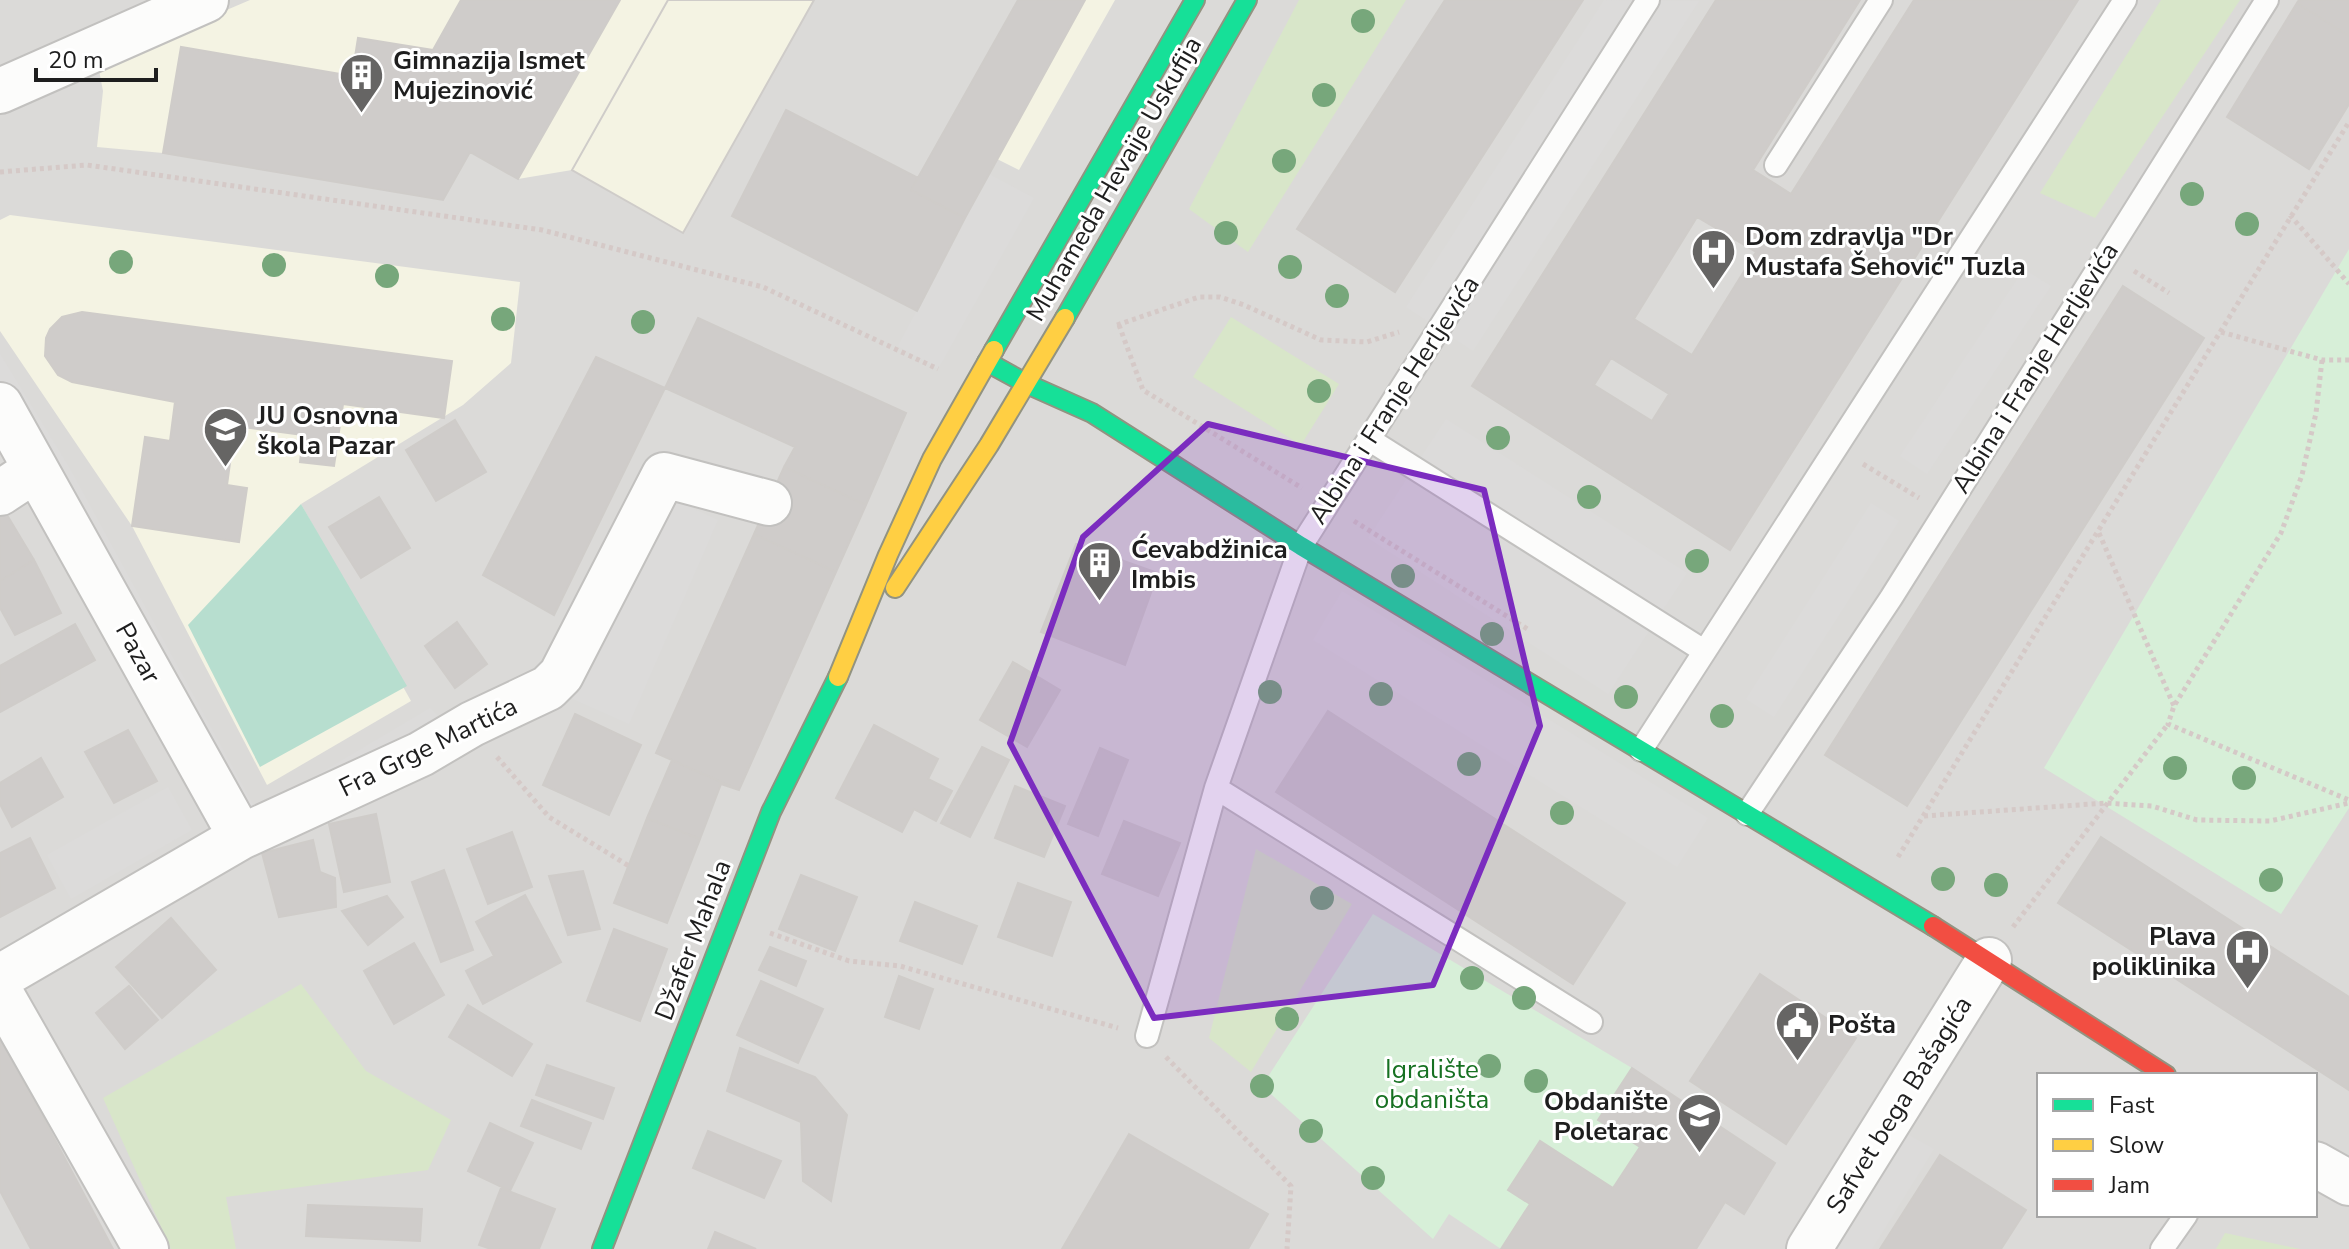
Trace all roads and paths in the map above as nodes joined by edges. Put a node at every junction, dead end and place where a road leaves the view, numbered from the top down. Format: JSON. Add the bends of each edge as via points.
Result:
{"nodes":[{"id":1,"x":206,"y":0,"type":"edge"},
{"id":2,"x":1195,"y":0,"type":"edge"},
{"id":3,"x":1247,"y":0,"type":"edge"},
{"id":4,"x":1648,"y":0,"type":"edge"},
{"id":5,"x":1881,"y":0,"type":"edge"},
{"id":6,"x":2125,"y":0,"type":"edge"},
{"id":7,"x":2267,"y":0,"type":"edge"},
{"id":8,"x":0,"y":91,"type":"edge"},
{"id":9,"x":2349,"y":122,"type":"edge"},
{"id":10,"x":1776,"y":165,"type":"dead end"},
{"id":11,"x":0,"y":172,"type":"edge"},
{"id":12,"x":2290,"y":215,"type":"junction"},
{"id":13,"x":2123,"y":264,"type":"dead end"},
{"id":14,"x":2349,"y":284,"type":"edge"},
{"id":15,"x":2169,"y":293,"type":"dead end"},
{"id":16,"x":1109,"y":325,"type":"dead end"},
{"id":17,"x":1119,"y":325,"type":"junction"},
{"id":18,"x":1404,"y":330,"type":"dead end"},
{"id":19,"x":2221,"y":332,"type":"junction"},
{"id":20,"x":2322,"y":360,"type":"junction"},
{"id":21,"x":2349,"y":360,"type":"edge"},
{"id":22,"x":987,"y":362,"type":"junction"},
{"id":23,"x":938,"y":369,"type":"dead end"},
{"id":24,"x":1027,"y":384,"type":"junction"},
{"id":25,"x":0,"y":405,"type":"edge"},
{"id":26,"x":1370,"y":440,"type":"junction"},
{"id":27,"x":1836,"y":447,"type":"junction"},
{"id":28,"x":18,"y":482,"type":"edge"},
{"id":29,"x":769,"y":503,"type":"dead end"},
{"id":30,"x":1328,"y":504,"type":"junction"},
{"id":31,"x":1944,"y":514,"type":"junction"},
{"id":32,"x":2098,"y":532,"type":"junction"},
{"id":33,"x":1301,"y":546,"type":"junction"},
{"id":34,"x":1530,"y":630,"type":"dead end"},
{"id":35,"x":1704,"y":651,"type":"junction"},
{"id":36,"x":848,"y":657,"type":"junction"},
{"id":37,"x":2174,"y":706,"type":"junction"},
{"id":38,"x":2168,"y":724,"type":"junction"},
{"id":39,"x":1641,"y":750,"type":"junction"},
{"id":40,"x":493,"y":752,"type":"dead end"},
{"id":41,"x":1216,"y":788,"type":"junction"},
{"id":42,"x":2349,"y":802,"type":"edge"},
{"id":43,"x":2106,"y":803,"type":"junction"},
{"id":44,"x":1747,"y":814,"type":"junction"},
{"id":45,"x":1924,"y":816,"type":"junction"},
{"id":46,"x":241,"y":837,"type":"junction"},
{"id":47,"x":1884,"y":852,"type":"dead end"},
{"id":48,"x":629,"y":866,"type":"dead end"},
{"id":49,"x":766,"y":932,"type":"dead end"},
{"id":50,"x":1989,"y":960,"type":"junction"},
{"id":51,"x":0,"y":977,"type":"edge"},
{"id":52,"x":0,"y":992,"type":"edge"},
{"id":53,"x":1591,"y":1022,"type":"dead end"},
{"id":54,"x":1147,"y":1036,"type":"junction"},
{"id":55,"x":2163,"y":1073,"type":"edge"},
{"id":56,"x":2317,"y":1165,"type":"edge"},
{"id":57,"x":2349,"y":1183,"type":"edge"},
{"id":58,"x":2185,"y":1217,"type":"edge"},
{"id":59,"x":146,"y":1249,"type":"edge"},
{"id":60,"x":602,"y":1249,"type":"edge"},
{"id":61,"x":1287,"y":1249,"type":"edge"},
{"id":62,"x":1809,"y":1249,"type":"edge"},
{"id":63,"x":2162,"y":1249,"type":"edge"}],
"edges":[{"from":1,"to":8,"type":"street"},
{"from":2,"to":22,"type":"main road","name":"Muhameda Hevaije Uskufija"},
{"from":3,"to":24,"type":"main road","name":"Muhameda Hevaije Uskufija"},
{"from":4,"to":26,"type":"lane","name":"Albina i Franje Herljevića"},
{"from":5,"to":10,"type":"lane"},
{"from":6,"to":27,"type":"lane"},
{"from":7,"to":31,"type":"lane","name":"Albina i Franje Herljevića"},
{"from":9,"to":12,"type":"path"},
{"from":11,"to":23,"type":"path","via":[[87,165],[542,230],[763,287]]},
{"from":12,"to":14,"type":"path"},
{"from":12,"to":19,"type":"path"},
{"from":13,"to":15,"type":"path"},
{"from":16,"to":17,"type":"path"},
{"from":17,"to":18,"type":"path","via":[[1199,297],[1220,297],[1321,340],[1367,342]]},
{"from":17,"to":30,"type":"path","via":[[1143,390]]},
{"from":19,"to":20,"type":"path"},
{"from":19,"to":32,"type":"path"},
{"from":20,"to":21,"type":"path"},
{"from":20,"to":37,"type":"path","via":[[2302,475],[2281,533]]},
{"from":22,"to":24,"type":"main road"},
{"from":22,"to":36,"type":"main road","name":"Džafer Mahala","via":[[932,459]]},
{"from":24,"to":33,"type":"main road","via":[[1092,413]]},
{"from":24,"to":36,"type":"main road","name":"Džafer Mahala","via":[[956,500]]},
{"from":25,"to":28,"type":"street","name":"Pazar"},
{"from":26,"to":30,"type":"lane","name":"Albina i Franje Herljevića"},
{"from":26,"to":35,"type":"lane"},
{"from":27,"to":31,"type":"path"},
{"from":27,"to":35,"type":"lane"},
{"from":28,"to":46,"type":"street","name":"Pazar"},
{"from":29,"to":46,"type":"street","name":"Fra Grge Martića","via":[[664,475],[561,675],[548,688]]},
{"from":30,"to":33,"type":"lane","name":"Albina i Franje Herljevića"},
{"from":30,"to":34,"type":"path"},
{"from":31,"to":44,"type":"lane","name":"Albina i Franje Herljevića"},
{"from":32,"to":37,"type":"path"},
{"from":32,"to":45,"type":"path"},
{"from":33,"to":39,"type":"main road","name":"Albina i Franje Herljevića"},
{"from":33,"to":41,"type":"lane"},
{"from":35,"to":39,"type":"lane"},
{"from":36,"to":60,"type":"main road","name":"Džafer Mahala","via":[[771,812]]},
{"from":37,"to":38,"type":"path"},
{"from":38,"to":42,"type":"path"},
{"from":38,"to":43,"type":"path"},
{"from":39,"to":44,"type":"main road","name":"Albina i Franje Herljevića"},
{"from":40,"to":48,"type":"path","via":[[549,817]]},
{"from":41,"to":53,"type":"lane"},
{"from":41,"to":54,"type":"lane"},
{"from":42,"to":43,"type":"path","via":[[2270,821],[2197,820],[2152,806]]},
{"from":43,"to":45,"type":"path"},
{"from":43,"to":50,"type":"path"},
{"from":44,"to":50,"type":"main road","name":"Albina i Franje Herljevića"},
{"from":45,"to":47,"type":"path","via":[[1897,860]]},
{"from":46,"to":51,"type":"street","name":"Fra Grge Martića"},
{"from":49,"to":54,"type":"path","via":[[849,961],[900,966]]},
{"from":50,"to":55,"type":"main road","name":"Albina i Franje Herljevića"},
{"from":50,"to":62,"type":"street","name":"Safvet bega Bašagića"},
{"from":52,"to":59,"type":"street"},
{"from":54,"to":61,"type":"path","via":[[1291,1186]]},
{"from":56,"to":57,"type":"street"},
{"from":58,"to":63,"type":"lane"}]}
